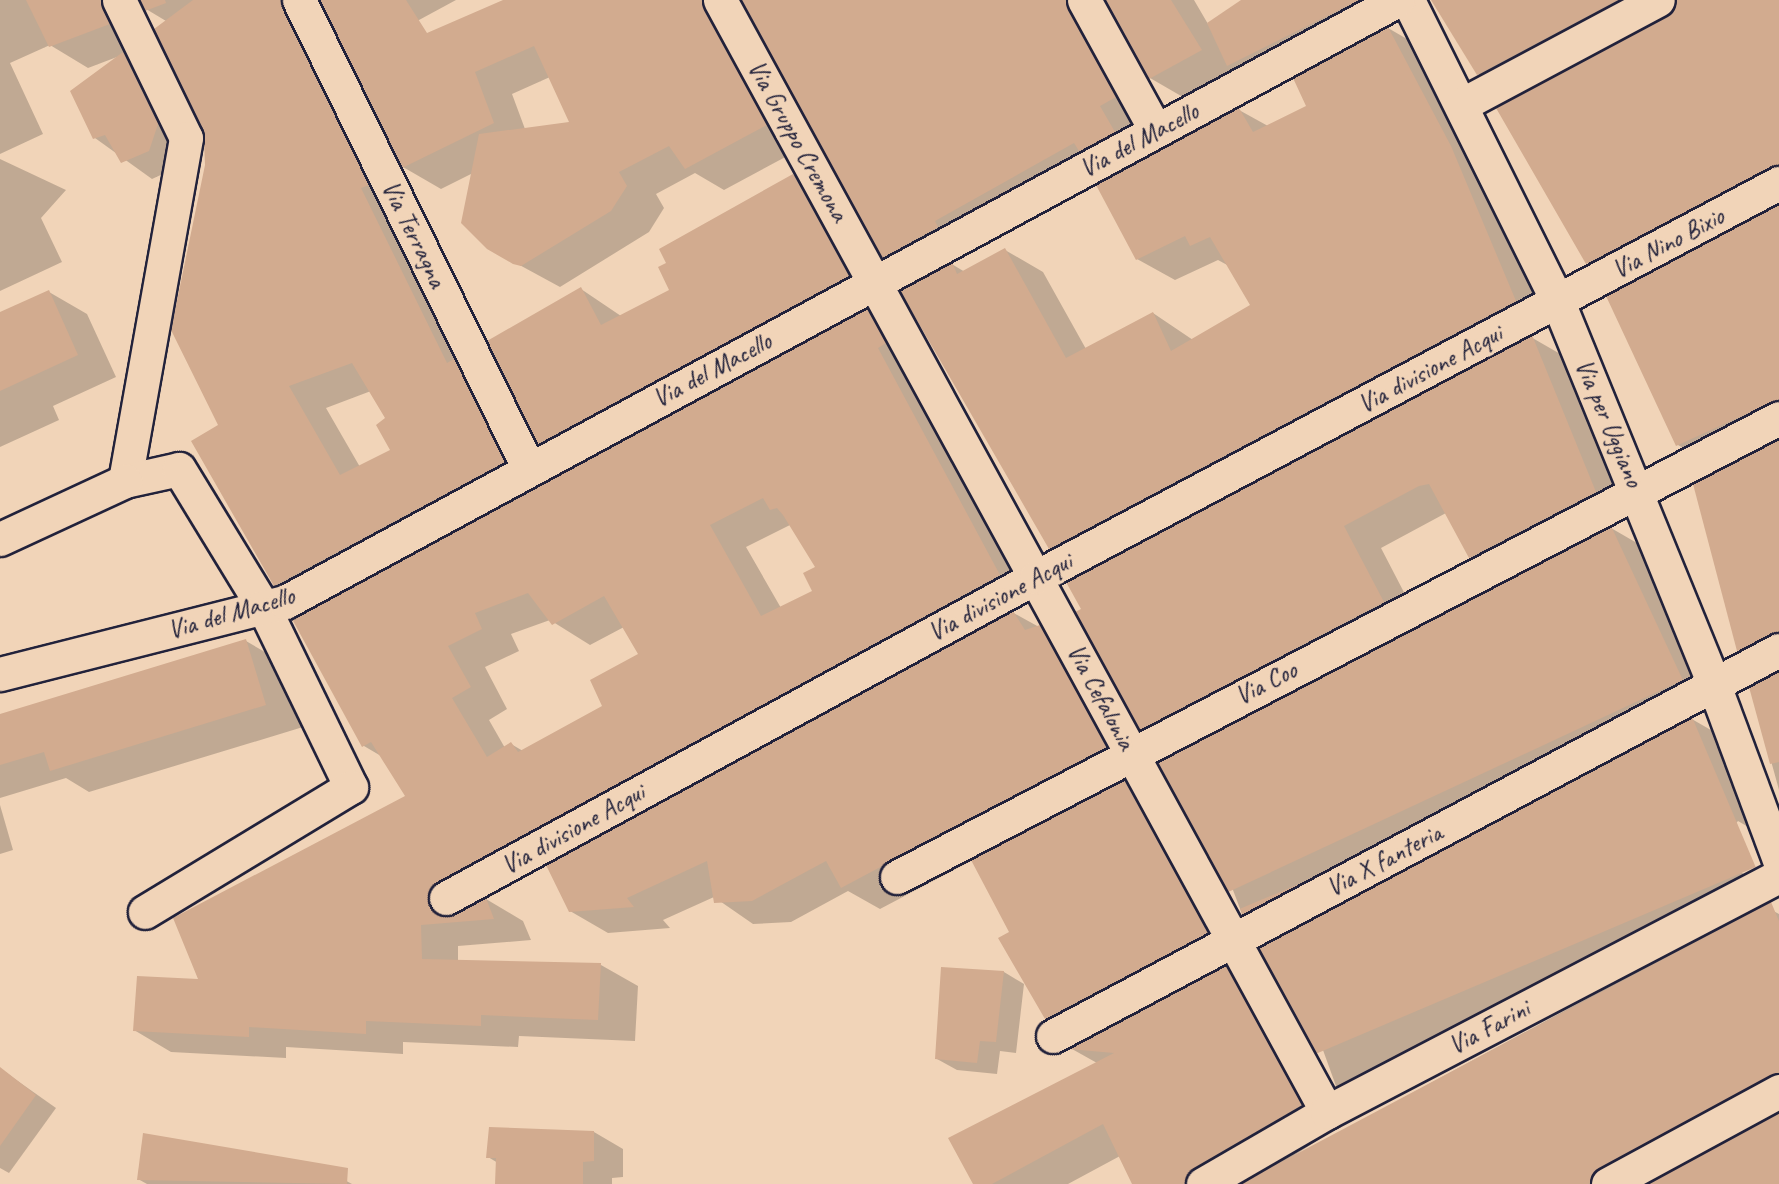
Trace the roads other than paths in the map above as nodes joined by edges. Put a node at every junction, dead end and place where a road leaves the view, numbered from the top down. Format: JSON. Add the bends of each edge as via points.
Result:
{"nodes":[{"id":1,"x":119,"y":0,"type":"edge"},
{"id":2,"x":299,"y":0,"type":"edge"},
{"id":3,"x":720,"y":0,"type":"edge"},
{"id":4,"x":1084,"y":0,"type":"edge"},
{"id":5,"x":1398,"y":0,"type":"edge"},
{"id":6,"x":1408,"y":0,"type":"edge"},
{"id":7,"x":1658,"y":0,"type":"edge"},
{"id":8,"x":1461,"y":105,"type":"junction"},
{"id":9,"x":1156,"y":131,"type":"junction"},
{"id":10,"x":1779,"y":183,"type":"edge"},
{"id":11,"x":876,"y":282,"type":"junction"},
{"id":12,"x":1558,"y":302,"type":"junction"},
{"id":13,"x":1779,"y":418,"type":"edge"},
{"id":14,"x":529,"y":469,"type":"junction"},
{"id":15,"x":125,"y":481,"type":"junction"},
{"id":16,"x":1639,"y":494,"type":"junction"},
{"id":17,"x":0,"y":539,"type":"edge"},
{"id":18,"x":1036,"y":577,"type":"junction"},
{"id":19,"x":264,"y":608,"type":"junction"},
{"id":20,"x":1779,"y":650,"type":"edge"},
{"id":21,"x":0,"y":674,"type":"edge"},
{"id":22,"x":1714,"y":685,"type":"junction"},
{"id":23,"x":1130,"y":752,"type":"junction"},
{"id":24,"x":1779,"y":860,"type":"edge"},
{"id":25,"x":1779,"y":876,"type":"edge"},
{"id":26,"x":897,"y":878,"type":"dead end"},
{"id":27,"x":446,"y":898,"type":"dead end"},
{"id":28,"x":145,"y":912,"type":"dead end"},
{"id":29,"x":1233,"y":940,"type":"junction"},
{"id":30,"x":1053,"y":1036,"type":"dead end"},
{"id":31,"x":1779,"y":1091,"type":"edge"},
{"id":32,"x":1327,"y":1112,"type":"junction"},
{"id":33,"x":1203,"y":1184,"type":"edge"},
{"id":34,"x":1608,"y":1184,"type":"edge"}],
"edges":[{"from":1,"to":15,"type":"street","via":[[186,138]]},
{"from":2,"to":14,"type":"street","name":"Via Terragna"},
{"from":3,"to":11,"type":"street","name":"Via Gruppo Cremona"},
{"from":4,"to":9,"type":"street"},
{"from":5,"to":9,"type":"street","name":"Via del Macello"},
{"from":6,"to":8,"type":"street","name":"Via per Uggiano"},
{"from":7,"to":8,"type":"street"},
{"from":8,"to":12,"type":"street","name":"Via per Uggiano"},
{"from":9,"to":11,"type":"street","name":"Via del Macello"},
{"from":10,"to":12,"type":"street","name":"Via Nino Bixio"},
{"from":11,"to":14,"type":"street","name":"Via del Macello"},
{"from":11,"to":18,"type":"street","name":"Via Cefalonia"},
{"from":12,"to":16,"type":"street","name":"Via per Uggiano"},
{"from":12,"to":18,"type":"street","name":"Via divisione Acqui"},
{"from":13,"to":16,"type":"street","name":"Via Coo"},
{"from":14,"to":19,"type":"street","name":"Via del Macello","via":[[285,602]]},
{"from":15,"to":17,"type":"street"},
{"from":15,"to":19,"type":"street","via":[[179,469]]},
{"from":16,"to":22,"type":"street","name":"Via per Uggiano"},
{"from":16,"to":23,"type":"street","name":"Via Coo"},
{"from":18,"to":23,"type":"street","name":"Via Cefalonia"},
{"from":18,"to":27,"type":"street","name":"Via divisione Acqui"},
{"from":19,"to":21,"type":"street","name":"Via del Macello"},
{"from":19,"to":28,"type":"street","via":[[351,787]]},
{"from":20,"to":22,"type":"street","name":"Via X fanteria"},
{"from":22,"to":24,"type":"street","name":"Via per Uggiano"},
{"from":22,"to":29,"type":"street","name":"Via X fanteria"},
{"from":23,"to":26,"type":"street","name":"Via Coo"},
{"from":23,"to":29,"type":"street","name":"Via Cefalonia"},
{"from":25,"to":32,"type":"street","name":"Via Farini"},
{"from":29,"to":30,"type":"street","name":"Via X fanteria"},
{"from":29,"to":32,"type":"street","name":"Via Cefalonia"},
{"from":31,"to":34,"type":"street"},
{"from":32,"to":33,"type":"street","name":"Via Farini"}]}
